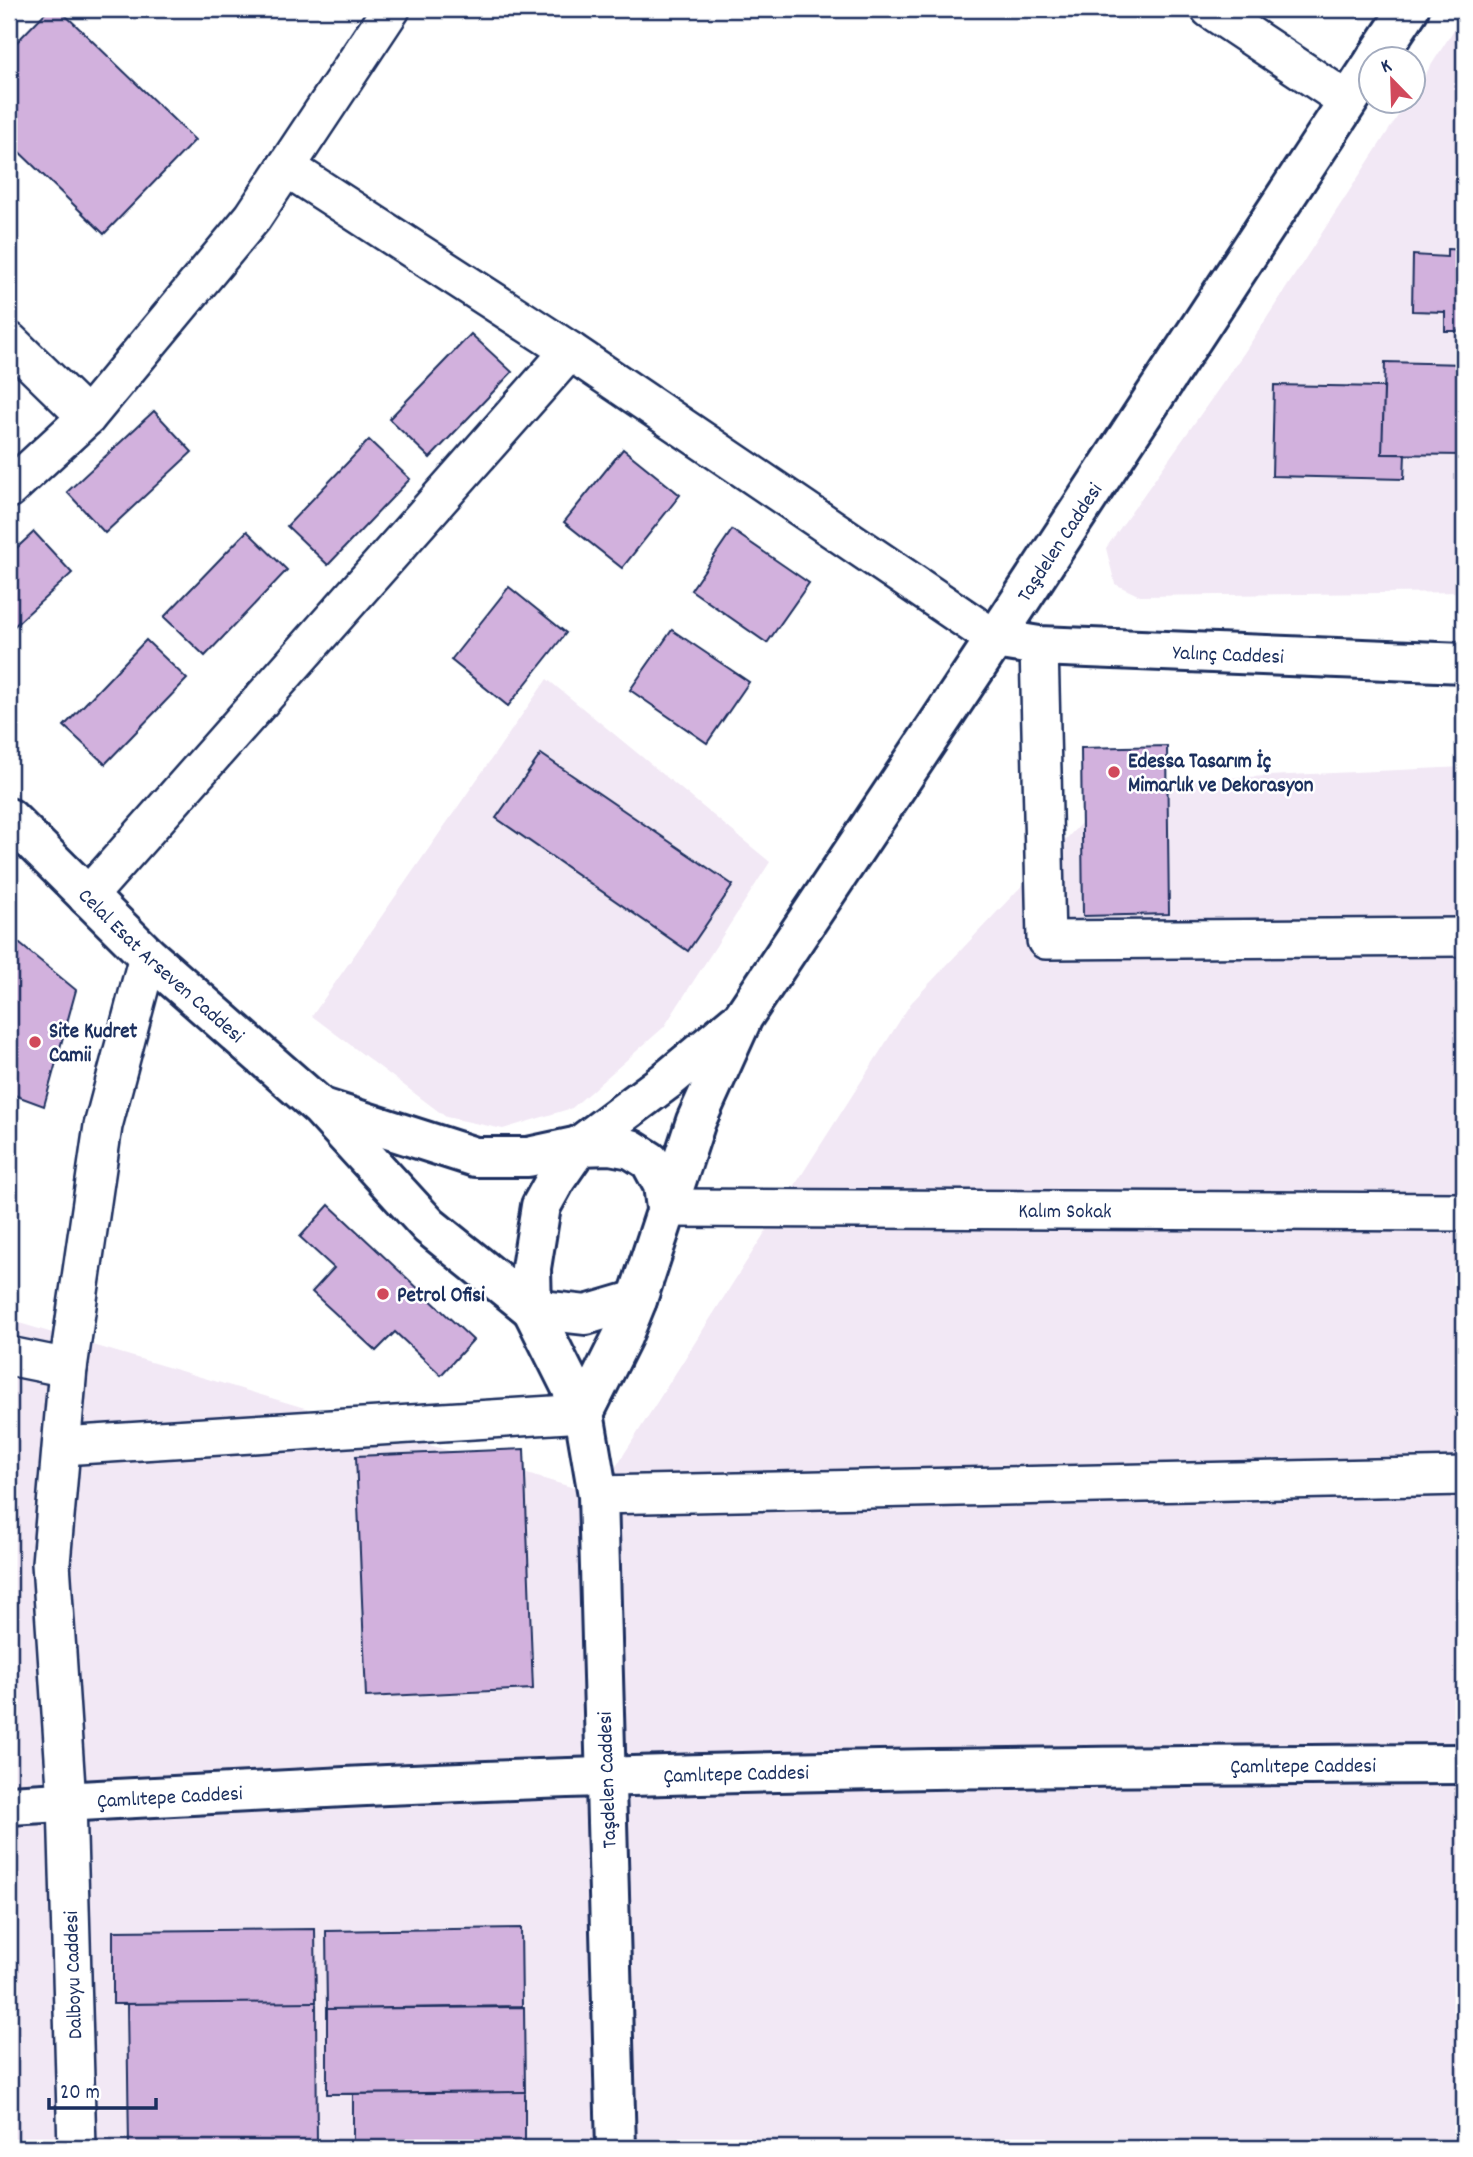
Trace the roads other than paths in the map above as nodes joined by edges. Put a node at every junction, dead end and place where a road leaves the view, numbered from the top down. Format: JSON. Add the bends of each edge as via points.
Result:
{"nodes":[{"id":1,"x":391,"y":9,"type":"edge"},
{"id":2,"x":1210,"y":9,"type":"edge"},
{"id":3,"x":1409,"y":9,"type":"edge"},
{"id":4,"x":1384,"y":46,"type":"edge"},
{"id":5,"x":1358,"y":85,"type":"edge"},
{"id":6,"x":1348,"y":101,"type":"junction"},
{"id":7,"x":286,"y":167,"type":"junction"},
{"id":8,"x":9,"y":341,"type":"edge"},
{"id":9,"x":570,"y":351,"type":"junction"},
{"id":10,"x":87,"y":417,"type":"junction"},
{"id":11,"x":9,"y":489,"type":"edge"},
{"id":12,"x":995,"y":639,"type":"junction"},
{"id":13,"x":1039,"y":646,"type":"junction"},
{"id":14,"x":1464,"y":663,"type":"edge"},
{"id":15,"x":9,"y":818,"type":"edge"},
{"id":16,"x":87,"y":897,"type":"junction"},
{"id":17,"x":1464,"y":937,"type":"edge"},
{"id":18,"x":148,"y":956,"type":"junction"},
{"id":19,"x":743,"y":1017,"type":"junction"},
{"id":20,"x":320,"y":1107,"type":"junction"},
{"id":21,"x":579,"y":1146,"type":"junction"},
{"id":22,"x":666,"y":1208,"type":"junction"},
{"id":23,"x":1464,"y":1212,"type":"edge"},
{"id":24,"x":637,"y":1300,"type":"junction"},
{"id":25,"x":532,"y":1309,"type":"junction"},
{"id":26,"x":9,"y":1356,"type":"edge"},
{"id":27,"x":68,"y":1368,"type":"junction"},
{"id":28,"x":584,"y":1413,"type":"junction"},
{"id":29,"x":62,"y":1446,"type":"junction"},
{"id":30,"x":1464,"y":1476,"type":"edge"},
{"id":31,"x":598,"y":1495,"type":"junction"},
{"id":32,"x":1464,"y":1764,"type":"edge"},
{"id":33,"x":606,"y":1778,"type":"junction"},
{"id":34,"x":67,"y":1802,"type":"junction"},
{"id":35,"x":9,"y":1805,"type":"edge"},
{"id":36,"x":77,"y":2148,"type":"edge"},
{"id":37,"x":615,"y":2148,"type":"edge"}],
"edges":[{"from":1,"to":7,"type":"street"},
{"from":2,"to":6,"type":"street"},
{"from":3,"to":4,"type":"main road"},
{"from":5,"to":6,"type":"main road","name":"Taşdelen Caddesi"},
{"from":6,"to":12,"type":"main road","name":"Taşdelen Caddesi"},
{"from":7,"to":9,"type":"street"},
{"from":7,"to":10,"type":"street","via":[[253,217]]},
{"from":8,"to":10,"type":"street"},
{"from":9,"to":12,"type":"street"},
{"from":9,"to":16,"type":"street"},
{"from":10,"to":11,"type":"street"},
{"from":12,"to":13,"type":"main road","name":"Yalınç Caddesi"},
{"from":12,"to":19,"type":"main road","name":"Taşdelen Caddesi"},
{"from":13,"to":14,"type":"main road","name":"Yalınç Caddesi"},
{"from":13,"to":17,"type":"street","via":[[1046,940]]},
{"from":15,"to":16,"type":"main road","name":"Celal Esat Arseven Caddesi"},
{"from":16,"to":18,"type":"main road","name":"Celal Esat Arseven Caddesi"},
{"from":18,"to":20,"type":"main road","name":"Celal Esat Arseven Caddesi"},
{"from":18,"to":27,"type":"street","name":"Dalboyu Caddesi","via":[[103,1126]]},
{"from":19,"to":21,"type":"main road"},
{"from":19,"to":22,"type":"main road","via":[[696,1121]]},
{"from":20,"to":21,"type":"main road","via":[[475,1157],[528,1157]]},
{"from":20,"to":25,"type":"main road","name":"Celal Esat Arseven Caddesi","via":[[429,1226]]},
{"from":21,"to":22,"type":"main road","via":[[631,1149],[650,1161],[663,1185]]},
{"from":21,"to":25,"type":"main road","via":[[541,1206],[531,1268]]},
{"from":22,"to":23,"type":"street","name":"Kalım Sokak"},
{"from":22,"to":24,"type":"main road"},
{"from":24,"to":25,"type":"main road","via":[[586,1315]]},
{"from":24,"to":28,"type":"main road"},
{"from":25,"to":28,"type":"main road","name":"Taşdelen Caddesi"},
{"from":26,"to":27,"type":"street"},
{"from":27,"to":29,"type":"street","name":"Dalboyu Caddesi"},
{"from":28,"to":29,"type":"street"},
{"from":28,"to":31,"type":"main road","name":"Taşdelen Caddesi"},
{"from":29,"to":34,"type":"street","name":"Dalboyu Caddesi","via":[[51,1563]]},
{"from":30,"to":31,"type":"street"},
{"from":31,"to":33,"type":"main road","name":"Taşdelen Caddesi"},
{"from":32,"to":33,"type":"main road","name":"Çamlıtepe Caddesi","via":[[1069,1766]]},
{"from":33,"to":34,"type":"main road","name":"Çamlıtepe Caddesi"},
{"from":33,"to":37,"type":"main road","name":"Taşdelen Caddesi"},
{"from":34,"to":35,"type":"main road","name":"Çamlıtepe Caddesi"},
{"from":34,"to":36,"type":"street","name":"Dalboyu Caddesi"}]}
